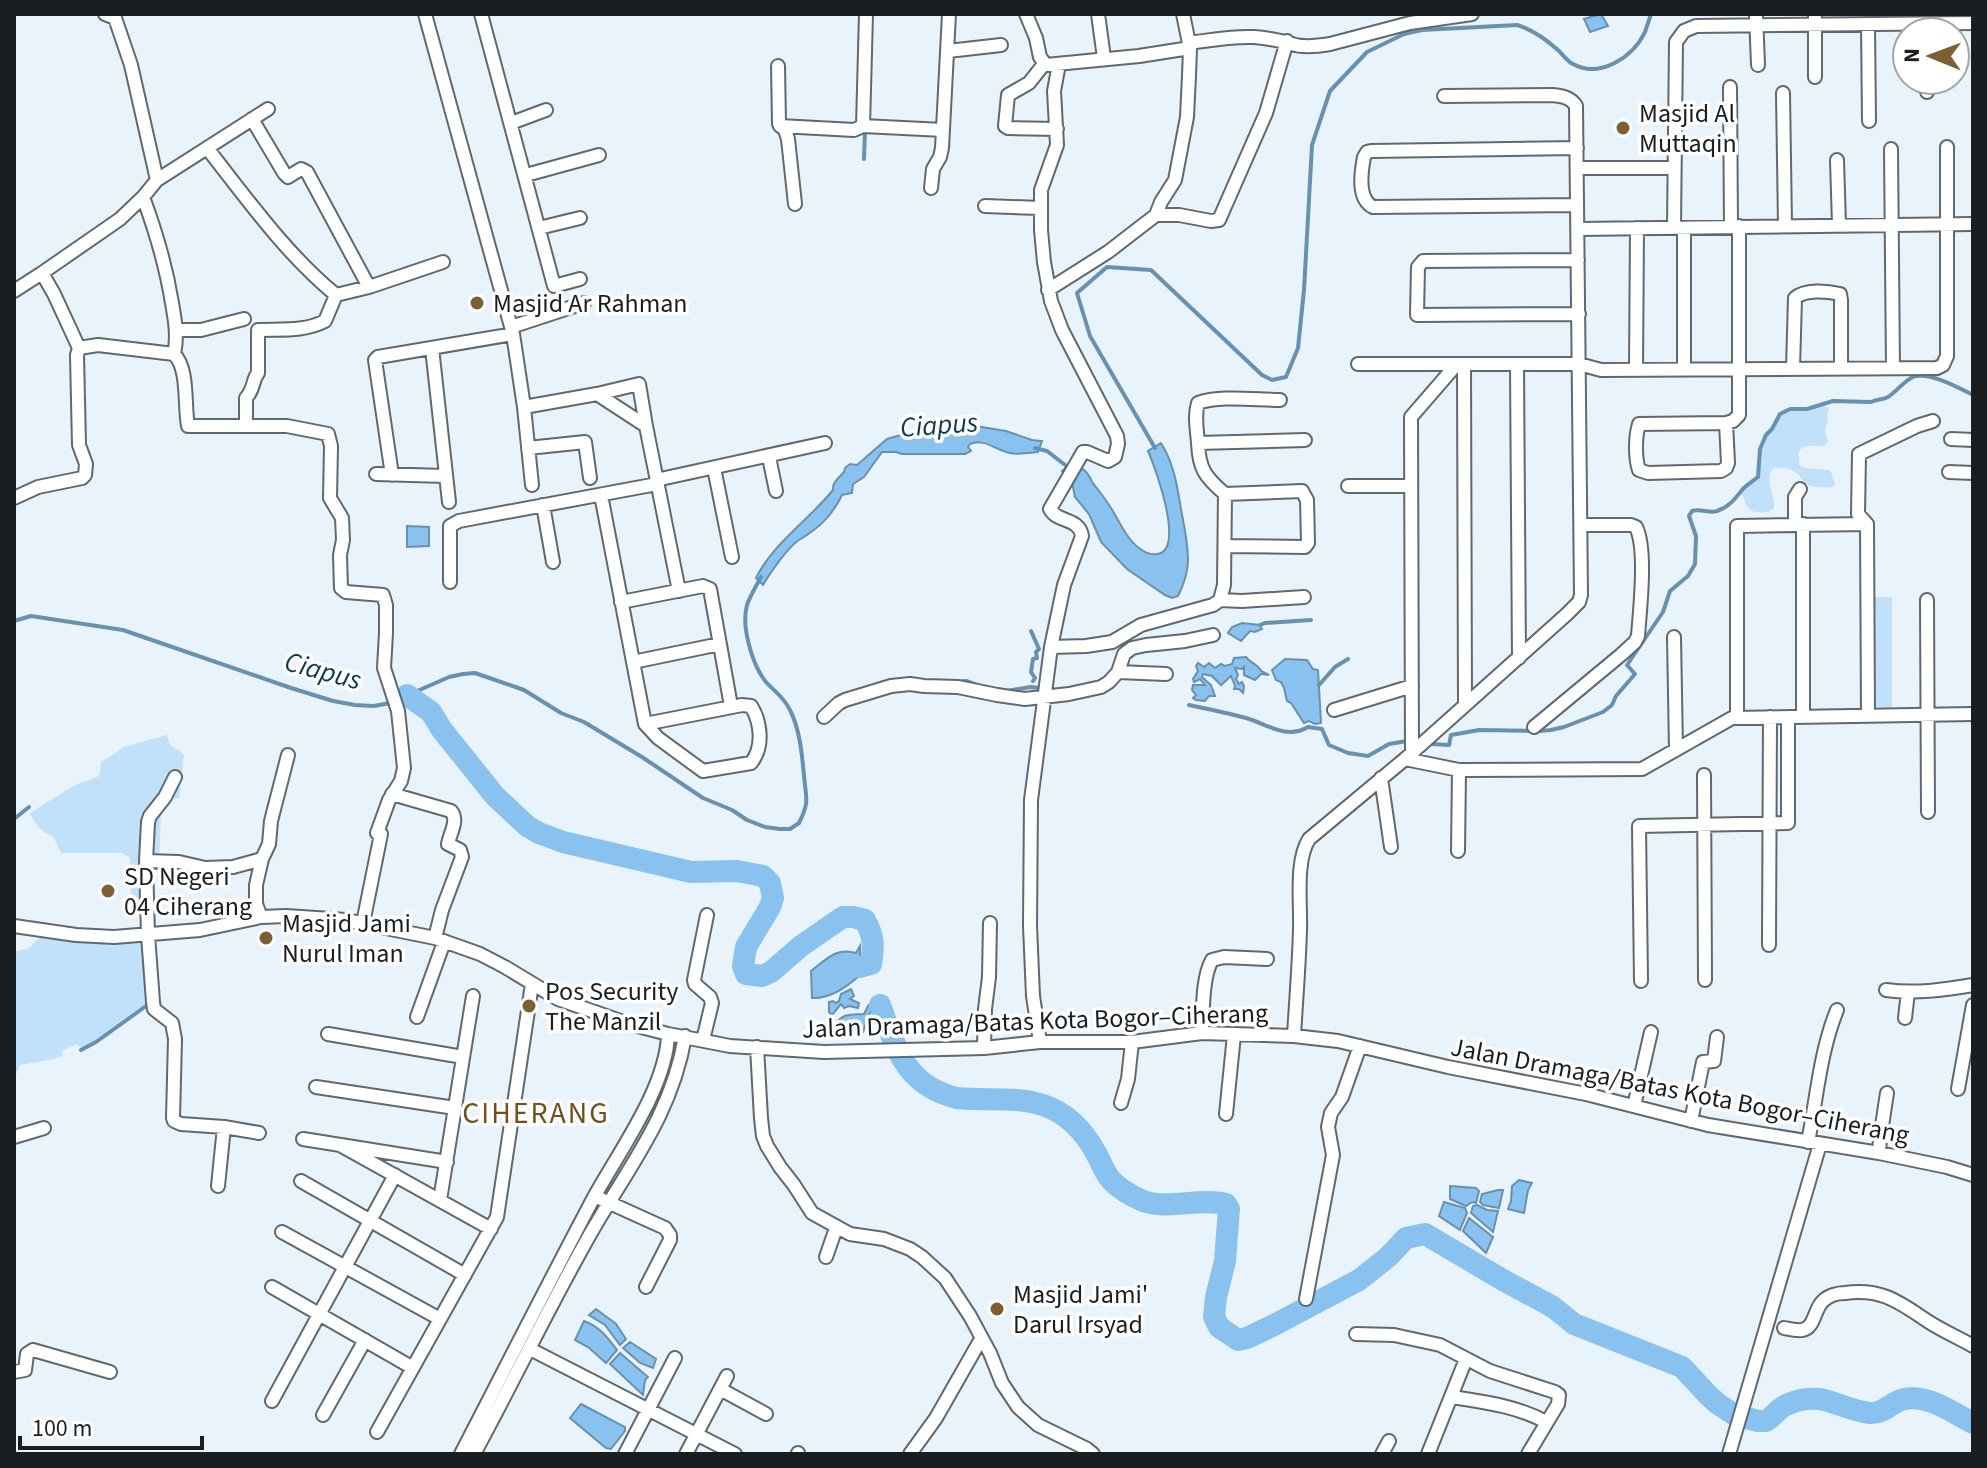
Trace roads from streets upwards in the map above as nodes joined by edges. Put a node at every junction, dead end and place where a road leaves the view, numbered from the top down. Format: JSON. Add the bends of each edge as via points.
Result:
{"nodes":[{"id":1,"x":425,"y":14,"type":"edge"},
{"id":2,"x":481,"y":14,"type":"edge"},
{"id":3,"x":866,"y":14,"type":"edge"},
{"id":4,"x":949,"y":14,"type":"edge"},
{"id":5,"x":1026,"y":14,"type":"edge"},
{"id":6,"x":1098,"y":14,"type":"edge"},
{"id":7,"x":1183,"y":14,"type":"edge"},
{"id":8,"x":1472,"y":14,"type":"edge"},
{"id":9,"x":108,"y":15,"type":"edge"},
{"id":10,"x":1815,"y":19,"type":"edge"},
{"id":11,"x":1756,"y":20,"type":"edge"},
{"id":12,"x":1868,"y":24,"type":"junction"},
{"id":13,"x":1891,"y":26,"type":"edge"},
{"id":14,"x":1287,"y":41,"type":"junction"},
{"id":15,"x":1001,"y":45,"type":"dead end"},
{"id":16,"x":1190,"y":45,"type":"junction"},
{"id":17,"x":948,"y":51,"type":"junction"},
{"id":18,"x":1104,"y":58,"type":"junction"},
{"id":19,"x":1044,"y":64,"type":"junction"},
{"id":20,"x":1059,"y":64,"type":"junction"},
{"id":21,"x":1758,"y":65,"type":"dead end"},
{"id":22,"x":778,"y":66,"type":"dead end"},
{"id":23,"x":1815,"y":77,"type":"dead end"},
{"id":24,"x":1730,"y":87,"type":"dead end"},
{"id":25,"x":1783,"y":93,"type":"dead end"},
{"id":26,"x":1444,"y":96,"type":"dead end"},
{"id":27,"x":268,"y":109,"type":"dead end"},
{"id":28,"x":546,"y":110,"type":"dead end"},
{"id":29,"x":252,"y":119,"type":"junction"},
{"id":30,"x":1869,"y":121,"type":"dead end"},
{"id":31,"x":511,"y":123,"type":"junction"},
{"id":32,"x":780,"y":126,"type":"junction"},
{"id":33,"x":863,"y":126,"type":"junction"},
{"id":34,"x":1057,"y":129,"type":"junction"},
{"id":35,"x":943,"y":130,"type":"junction"},
{"id":36,"x":1947,"y":147,"type":"dead end"},
{"id":37,"x":207,"y":148,"type":"junction"},
{"id":38,"x":1577,"y":148,"type":"junction"},
{"id":39,"x":1891,"y":149,"type":"dead end"},
{"id":40,"x":599,"y":155,"type":"dead end"},
{"id":41,"x":1837,"y":160,"type":"dead end"},
{"id":42,"x":1577,"y":168,"type":"junction"},
{"id":43,"x":1674,"y":168,"type":"junction"},
{"id":44,"x":526,"y":175,"type":"junction"},
{"id":45,"x":157,"y":180,"type":"junction"},
{"id":46,"x":931,"y":188,"type":"dead end"},
{"id":47,"x":143,"y":197,"type":"junction"},
{"id":48,"x":795,"y":204,"type":"dead end"},
{"id":49,"x":1577,"y":205,"type":"junction"},
{"id":50,"x":985,"y":206,"type":"dead end"},
{"id":51,"x":1040,"y":208,"type":"junction"},
{"id":52,"x":1156,"y":215,"type":"junction"},
{"id":53,"x":580,"y":218,"type":"dead end"},
{"id":54,"x":1973,"y":224,"type":"edge"},
{"id":55,"x":1839,"y":225,"type":"junction"},
{"id":56,"x":1891,"y":225,"type":"junction"},
{"id":57,"x":1947,"y":225,"type":"junction"},
{"id":58,"x":1735,"y":226,"type":"junction"},
{"id":59,"x":1785,"y":226,"type":"junction"},
{"id":60,"x":539,"y":228,"type":"junction"},
{"id":61,"x":1637,"y":228,"type":"junction"},
{"id":62,"x":1679,"y":228,"type":"junction"},
{"id":63,"x":1578,"y":229,"type":"junction"},
{"id":64,"x":1578,"y":260,"type":"junction"},
{"id":65,"x":443,"y":262,"type":"dead end"},
{"id":66,"x":42,"y":273,"type":"junction"},
{"id":67,"x":580,"y":279,"type":"dead end"},
{"id":68,"x":369,"y":287,"type":"junction"},
{"id":69,"x":1048,"y":290,"type":"junction"},
{"id":70,"x":14,"y":291,"type":"edge"},
{"id":71,"x":336,"y":295,"type":"junction"},
{"id":72,"x":584,"y":303,"type":"dead end"},
{"id":73,"x":1579,"y":314,"type":"junction"},
{"id":74,"x":244,"y":319,"type":"dead end"},
{"id":75,"x":176,"y":330,"type":"junction"},
{"id":76,"x":512,"y":331,"type":"junction"},
{"id":77,"x":79,"y":348,"type":"junction"},
{"id":78,"x":432,"y":348,"type":"junction"},
{"id":79,"x":174,"y":354,"type":"junction"},
{"id":80,"x":1358,"y":364,"type":"dead end"},
{"id":81,"x":1579,"y":364,"type":"junction"},
{"id":82,"x":1460,"y":365,"type":"junction"},
{"id":83,"x":1517,"y":365,"type":"junction"},
{"id":84,"x":1684,"y":368,"type":"junction"},
{"id":85,"x":1893,"y":368,"type":"junction"},
{"id":86,"x":1740,"y":369,"type":"junction"},
{"id":87,"x":1793,"y":369,"type":"junction"},
{"id":88,"x":1841,"y":369,"type":"junction"},
{"id":89,"x":1636,"y":370,"type":"junction"},
{"id":90,"x":597,"y":394,"type":"junction"},
{"id":91,"x":1280,"y":400,"type":"dead end"},
{"id":92,"x":524,"y":407,"type":"junction"},
{"id":93,"x":1933,"y":421,"type":"dead end"},
{"id":94,"x":1726,"y":423,"type":"junction"},
{"id":95,"x":246,"y":426,"type":"junction"},
{"id":96,"x":646,"y":426,"type":"junction"},
{"id":97,"x":1951,"y":439,"type":"dead end"},
{"id":98,"x":1305,"y":440,"type":"dead end"},
{"id":99,"x":1973,"y":440,"type":"edge"},
{"id":100,"x":825,"y":443,"type":"dead end"},
{"id":101,"x":1198,"y":443,"type":"junction"},
{"id":102,"x":528,"y":448,"type":"junction"},
{"id":103,"x":769,"y":457,"type":"junction"},
{"id":104,"x":714,"y":468,"type":"junction"},
{"id":105,"x":1949,"y":472,"type":"dead end"},
{"id":106,"x":1973,"y":473,"type":"edge"},
{"id":107,"x":376,"y":474,"type":"dead end"},
{"id":108,"x":392,"y":475,"type":"junction"},
{"id":109,"x":446,"y":476,"type":"junction"},
{"id":110,"x":590,"y":478,"type":"dead end"},
{"id":111,"x":657,"y":482,"type":"junction"},
{"id":112,"x":532,"y":485,"type":"dead end"},
{"id":113,"x":1348,"y":486,"type":"dead end"},
{"id":114,"x":1411,"y":486,"type":"junction"},
{"id":115,"x":1800,"y":489,"type":"dead end"},
{"id":116,"x":776,"y":491,"type":"dead end"},
{"id":117,"x":1225,"y":494,"type":"junction"},
{"id":118,"x":601,"y":495,"type":"junction"},
{"id":119,"x":14,"y":498,"type":"edge"},
{"id":120,"x":449,"y":502,"type":"dead end"},
{"id":121,"x":543,"y":505,"type":"junction"},
{"id":122,"x":1858,"y":521,"type":"junction"},
{"id":123,"x":1799,"y":524,"type":"junction"},
{"id":124,"x":1581,"y":525,"type":"junction"},
{"id":125,"x":1225,"y":546,"type":"junction"},
{"id":126,"x":732,"y":557,"type":"dead end"},
{"id":127,"x":553,"y":562,"type":"dead end"},
{"id":128,"x":450,"y":582,"type":"dead end"},
{"id":129,"x":679,"y":591,"type":"junction"},
{"id":130,"x":1304,"y":597,"type":"dead end"},
{"id":131,"x":1220,"y":600,"type":"junction"},
{"id":132,"x":1927,"y":600,"type":"dead end"},
{"id":133,"x":621,"y":602,"type":"junction"},
{"id":134,"x":1213,"y":635,"type":"dead end"},
{"id":135,"x":1674,"y":637,"type":"dead end"},
{"id":136,"x":720,"y":644,"type":"junction"},
{"id":137,"x":1051,"y":647,"type":"junction"},
{"id":138,"x":1519,"y":658,"type":"junction"},
{"id":139,"x":633,"y":662,"type":"junction"},
{"id":140,"x":1118,"y":672,"type":"junction"},
{"id":141,"x":1166,"y":674,"type":"dead end"},
{"id":142,"x":1412,"y":686,"type":"junction"},
{"id":143,"x":1044,"y":697,"type":"junction"},
{"id":144,"x":1465,"y":705,"type":"junction"},
{"id":145,"x":731,"y":706,"type":"junction"},
{"id":146,"x":1334,"y":710,"type":"dead end"},
{"id":147,"x":1973,"y":714,"type":"edge"},
{"id":148,"x":1927,"y":715,"type":"junction"},
{"id":149,"x":1868,"y":716,"type":"junction"},
{"id":150,"x":824,"y":717,"type":"dead end"},
{"id":151,"x":1770,"y":717,"type":"junction"},
{"id":152,"x":1788,"y":717,"type":"junction"},
{"id":153,"x":1803,"y":717,"type":"junction"},
{"id":154,"x":1737,"y":718,"type":"junction"},
{"id":155,"x":645,"y":724,"type":"junction"},
{"id":156,"x":1534,"y":727,"type":"dead end"},
{"id":157,"x":1676,"y":750,"type":"junction"},
{"id":158,"x":1770,"y":754,"type":"junction"},
{"id":159,"x":288,"y":755,"type":"dead end"},
{"id":160,"x":1408,"y":755,"type":"junction"},
{"id":161,"x":1789,"y":755,"type":"junction"},
{"id":162,"x":1459,"y":770,"type":"junction"},
{"id":163,"x":1704,"y":775,"type":"dead end"},
{"id":164,"x":175,"y":777,"type":"dead end"},
{"id":165,"x":1381,"y":778,"type":"junction"},
{"id":166,"x":392,"y":794,"type":"junction"},
{"id":167,"x":1928,"y":812,"type":"dead end"},
{"id":168,"x":1770,"y":823,"type":"junction"},
{"id":169,"x":1704,"y":825,"type":"junction"},
{"id":170,"x":1391,"y":847,"type":"dead end"},
{"id":171,"x":1458,"y":851,"type":"dead end"},
{"id":172,"x":262,"y":859,"type":"junction"},
{"id":173,"x":146,"y":861,"type":"junction"},
{"id":174,"x":707,"y":915,"type":"dead end"},
{"id":175,"x":261,"y":917,"type":"junction"},
{"id":176,"x":363,"y":923,"type":"junction"},
{"id":177,"x":990,"y":923,"type":"dead end"},
{"id":178,"x":14,"y":926,"type":"edge"},
{"id":179,"x":148,"y":935,"type":"junction"},
{"id":180,"x":439,"y":940,"type":"junction"},
{"id":181,"x":1769,"y":945,"type":"dead end"},
{"id":182,"x":1267,"y":959,"type":"dead end"},
{"id":183,"x":1705,"y":980,"type":"dead end"},
{"id":184,"x":1641,"y":981,"type":"dead end"},
{"id":185,"x":532,"y":984,"type":"junction"},
{"id":186,"x":1973,"y":985,"type":"edge"},
{"id":187,"x":1886,"y":990,"type":"dead end"},
{"id":188,"x":1908,"y":992,"type":"junction"},
{"id":189,"x":473,"y":996,"type":"dead end"},
{"id":190,"x":1973,"y":1005,"type":"edge"},
{"id":191,"x":1837,"y":1010,"type":"dead end"},
{"id":192,"x":417,"y":1017,"type":"dead end"},
{"id":193,"x":1905,"y":1018,"type":"dead end"},
{"id":194,"x":1651,"y":1032,"type":"dead end"},
{"id":195,"x":1202,"y":1033,"type":"junction"},
{"id":196,"x":328,"y":1034,"type":"dead end"},
{"id":197,"x":668,"y":1034,"type":"junction"},
{"id":198,"x":1234,"y":1035,"type":"junction"},
{"id":199,"x":685,"y":1036,"type":"junction"},
{"id":200,"x":1294,"y":1036,"type":"junction"},
{"id":201,"x":1717,"y":1037,"type":"dead end"},
{"id":202,"x":703,"y":1040,"type":"junction"},
{"id":203,"x":1040,"y":1042,"type":"junction"},
{"id":204,"x":1132,"y":1042,"type":"junction"},
{"id":205,"x":1360,"y":1046,"type":"junction"},
{"id":206,"x":757,"y":1047,"type":"junction"},
{"id":207,"x":984,"y":1048,"type":"junction"},
{"id":208,"x":463,"y":1057,"type":"junction"},
{"id":209,"x":663,"y":1064,"type":"junction"},
{"id":210,"x":678,"y":1070,"type":"junction"},
{"id":211,"x":316,"y":1087,"type":"dead end"},
{"id":212,"x":1958,"y":1089,"type":"dead end"},
{"id":213,"x":1887,"y":1093,"type":"dead end"},
{"id":214,"x":1121,"y":1103,"type":"dead end"},
{"id":215,"x":1634,"y":1106,"type":"junction"},
{"id":216,"x":455,"y":1108,"type":"junction"},
{"id":217,"x":1226,"y":1114,"type":"dead end"},
{"id":218,"x":1691,"y":1121,"type":"junction"},
{"id":219,"x":224,"y":1127,"type":"junction"},
{"id":220,"x":44,"y":1128,"type":"dead end"},
{"id":221,"x":259,"y":1133,"type":"dead end"},
{"id":222,"x":14,"y":1137,"type":"edge"},
{"id":223,"x":303,"y":1139,"type":"dead end"},
{"id":224,"x":1814,"y":1143,"type":"junction"},
{"id":225,"x":340,"y":1145,"type":"junction"},
{"id":226,"x":1879,"y":1153,"type":"junction"},
{"id":227,"x":447,"y":1162,"type":"junction"},
{"id":228,"x":395,"y":1175,"type":"junction"},
{"id":229,"x":1973,"y":1175,"type":"edge"},
{"id":230,"x":301,"y":1181,"type":"dead end"},
{"id":231,"x":218,"y":1186,"type":"dead end"},
{"id":232,"x":595,"y":1195,"type":"junction"},
{"id":233,"x":440,"y":1200,"type":"junction"},
{"id":234,"x":608,"y":1203,"type":"junction"},
{"id":235,"x":371,"y":1221,"type":"junction"},
{"id":236,"x":836,"y":1228,"type":"junction"},
{"id":237,"x":491,"y":1229,"type":"junction"},
{"id":238,"x":282,"y":1232,"type":"dead end"},
{"id":239,"x":826,"y":1257,"type":"dead end"},
{"id":240,"x":345,"y":1267,"type":"junction"},
{"id":241,"x":465,"y":1275,"type":"junction"},
{"id":242,"x":272,"y":1287,"type":"dead end"},
{"id":243,"x":646,"y":1287,"type":"dead end"},
{"id":244,"x":1306,"y":1299,"type":"dead end"},
{"id":245,"x":319,"y":1314,"type":"junction"},
{"id":246,"x":440,"y":1319,"type":"junction"},
{"id":247,"x":1784,"y":1328,"type":"dead end"},
{"id":248,"x":1356,"y":1334,"type":"dead end"},
{"id":249,"x":981,"y":1339,"type":"junction"},
{"id":250,"x":365,"y":1340,"type":"junction"},
{"id":251,"x":1973,"y":1346,"type":"edge"},
{"id":252,"x":530,"y":1349,"type":"junction"},
{"id":253,"x":675,"y":1358,"type":"dead end"},
{"id":254,"x":1466,"y":1359,"type":"junction"},
{"id":255,"x":413,"y":1368,"type":"junction"},
{"id":256,"x":14,"y":1372,"type":"edge"},
{"id":257,"x":110,"y":1372,"type":"dead end"},
{"id":258,"x":727,"y":1376,"type":"dead end"},
{"id":259,"x":720,"y":1389,"type":"junction"},
{"id":260,"x":1452,"y":1397,"type":"junction"},
{"id":261,"x":272,"y":1401,"type":"dead end"},
{"id":262,"x":648,"y":1410,"type":"junction"},
{"id":263,"x":766,"y":1414,"type":"dead end"},
{"id":264,"x":323,"y":1415,"type":"dead end"},
{"id":265,"x":1546,"y":1422,"type":"junction"},
{"id":266,"x":377,"y":1432,"type":"dead end"},
{"id":267,"x":696,"y":1434,"type":"junction"},
{"id":268,"x":1389,"y":1441,"type":"dead end"},
{"id":269,"x":461,"y":1454,"type":"edge"},
{"id":270,"x":474,"y":1454,"type":"edge"},
{"id":271,"x":625,"y":1454,"type":"edge"},
{"id":272,"x":686,"y":1454,"type":"edge"},
{"id":273,"x":735,"y":1454,"type":"edge"},
{"id":274,"x":910,"y":1454,"type":"edge"},
{"id":275,"x":1093,"y":1454,"type":"edge"},
{"id":276,"x":1382,"y":1454,"type":"edge"},
{"id":277,"x":1428,"y":1454,"type":"edge"},
{"id":278,"x":1528,"y":1454,"type":"edge"},
{"id":279,"x":1729,"y":1454,"type":"edge"}],
"edges":[{"from":1,"to":76,"type":"street"},
{"from":2,"to":31,"type":"street"},
{"from":3,"to":33,"type":"street"},
{"from":4,"to":17,"type":"street"},
{"from":5,"to":19,"type":"street"},
{"from":6,"to":18,"type":"street"},
{"from":7,"to":16,"type":"street"},
{"from":8,"to":14,"type":"street","via":[[1410,23],[1330,44]]},
{"from":9,"to":45,"type":"street","via":[[115,18],[131,65]]},
{"from":10,"to":11,"type":"street"},
{"from":10,"to":12,"type":"street"},
{"from":10,"to":23,"type":"street"},
{"from":11,"to":21,"type":"street"},
{"from":11,"to":43,"type":"street","via":[[1696,26],[1676,42]]},
{"from":12,"to":13,"type":"street"},
{"from":12,"to":30,"type":"street"},
{"from":14,"to":16,"type":"street","via":[[1242,37]]},
{"from":14,"to":52,"type":"street","via":[[1266,113],[1219,220]]},
{"from":15,"to":17,"type":"street"},
{"from":16,"to":18,"type":"street","via":[[1153,55]]},
{"from":16,"to":52,"type":"street","via":[[1180,160]]},
{"from":17,"to":35,"type":"street"},
{"from":18,"to":20,"type":"street"},
{"from":19,"to":20,"type":"street"},
{"from":19,"to":34,"type":"street","via":[[1029,83],[1008,95],[1005,126]]},
{"from":20,"to":34,"type":"street","via":[[1054,91]]},
{"from":22,"to":32,"type":"street"},
{"from":24,"to":58,"type":"street"},
{"from":25,"to":59,"type":"street"},
{"from":26,"to":38,"type":"street","via":[[1567,98],[1576,106]]},
{"from":27,"to":29,"type":"street"},
{"from":28,"to":31,"type":"street"},
{"from":29,"to":37,"type":"street"},
{"from":29,"to":68,"type":"street","via":[[288,177],[301,169],[307,172]]},
{"from":31,"to":44,"type":"street"},
{"from":32,"to":33,"type":"street"},
{"from":32,"to":48,"type":"street","via":[[788,139]]},
{"from":33,"to":35,"type":"street"},
{"from":34,"to":51,"type":"street"},
{"from":35,"to":46,"type":"street"},
{"from":36,"to":57,"type":"street"},
{"from":37,"to":45,"type":"street"},
{"from":37,"to":71,"type":"street","via":[[277,236]]},
{"from":38,"to":42,"type":"street"},
{"from":38,"to":49,"type":"street","via":[[1371,151],[1364,157],[1363,195],[1373,207]]},
{"from":39,"to":56,"type":"street"},
{"from":40,"to":44,"type":"street"},
{"from":41,"to":55,"type":"street"},
{"from":42,"to":43,"type":"street"},
{"from":42,"to":49,"type":"street"},
{"from":43,"to":62,"type":"street"},
{"from":44,"to":60,"type":"street"},
{"from":45,"to":47,"type":"street"},
{"from":47,"to":66,"type":"street"},
{"from":47,"to":75,"type":"street","via":[[168,276]]},
{"from":49,"to":63,"type":"street"},
{"from":50,"to":51,"type":"street"},
{"from":51,"to":69,"type":"street"},
{"from":52,"to":69,"type":"street"},
{"from":53,"to":60,"type":"street"},
{"from":54,"to":57,"type":"street"},
{"from":55,"to":56,"type":"street"},
{"from":55,"to":59,"type":"street"},
{"from":56,"to":57,"type":"street"},
{"from":56,"to":85,"type":"street"},
{"from":57,"to":85,"type":"street","via":[[1947,356],[1937,368]]},
{"from":58,"to":59,"type":"street"},
{"from":58,"to":62,"type":"street"},
{"from":58,"to":86,"type":"street"},
{"from":60,"to":67,"type":"street","via":[[554,286]]},
{"from":61,"to":62,"type":"street"},
{"from":61,"to":63,"type":"street"},
{"from":61,"to":89,"type":"street"},
{"from":62,"to":84,"type":"street"},
{"from":63,"to":64,"type":"street"},
{"from":64,"to":73,"type":"street"},
{"from":64,"to":73,"type":"street","via":[[1423,261],[1418,267],[1417,315]]},
{"from":65,"to":68,"type":"street"},
{"from":66,"to":70,"type":"street"},
{"from":66,"to":77,"type":"street"},
{"from":68,"to":71,"type":"street"},
{"from":69,"to":137,"type":"street","via":[[1118,444],[1112,460],[1085,452],[1049,511],[1077,525],[1082,536],[1064,585]]},
{"from":71,"to":95,"type":"street","via":[[325,321],[314,327],[258,330],[258,373],[246,398]]},
{"from":72,"to":76,"type":"street"},
{"from":73,"to":81,"type":"street"},
{"from":74,"to":75,"type":"street"},
{"from":75,"to":79,"type":"street"},
{"from":76,"to":78,"type":"street"},
{"from":76,"to":92,"type":"street"},
{"from":77,"to":79,"type":"street","via":[[98,345]]},
{"from":77,"to":119,"type":"street","via":[[79,445],[85,475]]},
{"from":78,"to":108,"type":"street","via":[[375,360]]},
{"from":78,"to":109,"type":"street"},
{"from":79,"to":95,"type":"street","via":[[183,372],[188,426]]},
{"from":80,"to":82,"type":"street"},
{"from":81,"to":83,"type":"street"},
{"from":81,"to":89,"type":"street"},
{"from":81,"to":124,"type":"street"},
{"from":82,"to":83,"type":"street"},
{"from":82,"to":114,"type":"street","via":[[1411,417]]},
{"from":82,"to":144,"type":"street"},
{"from":83,"to":138,"type":"street"},
{"from":84,"to":86,"type":"street"},
{"from":84,"to":89,"type":"street"},
{"from":85,"to":88,"type":"street"},
{"from":86,"to":87,"type":"street"},
{"from":86,"to":94,"type":"street","via":[[1739,415]]},
{"from":87,"to":88,"type":"street"},
{"from":87,"to":88,"type":"street","via":[[1795,298],[1831,292],[1840,294],[1841,300]]},
{"from":90,"to":92,"type":"street"},
{"from":90,"to":96,"type":"street"},
{"from":90,"to":96,"type":"street","via":[[639,384]]},
{"from":91,"to":101,"type":"street","via":[[1200,402]]},
{"from":92,"to":102,"type":"street"},
{"from":93,"to":122,"type":"street","via":[[1859,454]]},
{"from":94,"to":94,"type":"street","via":[[1639,424],[1639,470],[1721,471],[1728,463]]},
{"from":95,"to":166,"type":"street","via":[[328,434],[330,495],[342,518],[341,588],[383,595],[386,605],[384,668],[398,711],[404,773]]},
{"from":96,"to":111,"type":"street"},
{"from":97,"to":99,"type":"street"},
{"from":98,"to":101,"type":"street"},
{"from":100,"to":103,"type":"street"},
{"from":101,"to":117,"type":"street","via":[[1200,465]]},
{"from":102,"to":110,"type":"street","via":[[585,442]]},
{"from":102,"to":112,"type":"street"},
{"from":103,"to":104,"type":"street"},
{"from":103,"to":116,"type":"street"},
{"from":104,"to":111,"type":"street"},
{"from":104,"to":126,"type":"street"},
{"from":105,"to":106,"type":"street"},
{"from":107,"to":108,"type":"street"},
{"from":108,"to":109,"type":"street"},
{"from":109,"to":120,"type":"street"},
{"from":111,"to":118,"type":"street"},
{"from":111,"to":129,"type":"street"},
{"from":113,"to":114,"type":"street"},
{"from":114,"to":142,"type":"street"},
{"from":115,"to":123,"type":"street","via":[[1795,497]]},
{"from":117,"to":125,"type":"street"},
{"from":117,"to":125,"type":"street","via":[[1302,491],[1309,537],[1305,547]]},
{"from":118,"to":121,"type":"street"},
{"from":118,"to":133,"type":"street"},
{"from":121,"to":127,"type":"street"},
{"from":121,"to":128,"type":"street","via":[[450,526]]},
{"from":122,"to":123,"type":"street"},
{"from":122,"to":149,"type":"street"},
{"from":123,"to":153,"type":"street"},
{"from":123,"to":154,"type":"street","via":[[1737,526]]},
{"from":124,"to":138,"type":"street","via":[[1579,602]]},
{"from":124,"to":156,"type":"street","via":[[1636,527],[1641,557],[1638,636]]},
{"from":125,"to":131,"type":"street"},
{"from":129,"to":133,"type":"street"},
{"from":129,"to":136,"type":"street","via":[[710,589]]},
{"from":130,"to":131,"type":"street"},
{"from":131,"to":137,"type":"street","via":[[1141,625],[1112,642]]},
{"from":132,"to":148,"type":"street"},
{"from":133,"to":139,"type":"street"},
{"from":134,"to":140,"type":"street","via":[[1132,648]]},
{"from":135,"to":157,"type":"street"},
{"from":136,"to":139,"type":"street"},
{"from":136,"to":145,"type":"street"},
{"from":137,"to":143,"type":"street"},
{"from":138,"to":144,"type":"street"},
{"from":139,"to":155,"type":"street"},
{"from":140,"to":141,"type":"street"},
{"from":140,"to":143,"type":"street","via":[[1101,687]]},
{"from":142,"to":146,"type":"street"},
{"from":142,"to":160,"type":"street"},
{"from":143,"to":150,"type":"street","via":[[904,684],[845,700]]},
{"from":143,"to":203,"type":"street","via":[[1031,800],[1029,893]]},
{"from":144,"to":160,"type":"street"},
{"from":145,"to":155,"type":"street"},
{"from":145,"to":155,"type":"street","via":[[751,706],[756,715],[760,737],[751,763],[703,771]]},
{"from":147,"to":148,"type":"street"},
{"from":148,"to":149,"type":"street"},
{"from":148,"to":167,"type":"street"},
{"from":149,"to":153,"type":"street"},
{"from":151,"to":152,"type":"street"},
{"from":151,"to":154,"type":"street"},
{"from":151,"to":158,"type":"street"},
{"from":152,"to":153,"type":"street"},
{"from":152,"to":161,"type":"street"},
{"from":154,"to":157,"type":"street"},
{"from":157,"to":162,"type":"street","via":[[1642,769]]},
{"from":158,"to":161,"type":"street"},
{"from":158,"to":168,"type":"street"},
{"from":159,"to":172,"type":"street"},
{"from":160,"to":162,"type":"street"},
{"from":160,"to":165,"type":"street"},
{"from":161,"to":168,"type":"street","via":[[1788,823]]},
{"from":162,"to":171,"type":"street"},
{"from":163,"to":169,"type":"street"},
{"from":164,"to":173,"type":"street","via":[[150,816]]},
{"from":165,"to":170,"type":"street"},
{"from":165,"to":200,"type":"street","via":[[1305,846]]},
{"from":166,"to":176,"type":"street","via":[[377,833],[381,834]]},
{"from":166,"to":180,"type":"street","via":[[455,815],[448,844],[462,857],[442,910]]},
{"from":168,"to":169,"type":"street"},
{"from":168,"to":181,"type":"street"},
{"from":169,"to":183,"type":"street"},
{"from":169,"to":184,"type":"street","via":[[1639,826]]},
{"from":172,"to":173,"type":"street","via":[[205,868]]},
{"from":172,"to":175,"type":"street","via":[[256,885]]},
{"from":173,"to":179,"type":"street"},
{"from":174,"to":202,"type":"street","via":[[694,980],[712,1003]]},
{"from":175,"to":176,"type":"street","name":"Jalan Dramaga/Batas Kota Bogor–Ciherang"},
{"from":175,"to":179,"type":"street","name":"Jalan Dramaga/Batas Kota Bogor–Ciherang"},
{"from":176,"to":180,"type":"street","name":"Jalan Dramaga/Batas Kota Bogor–Ciherang"},
{"from":177,"to":207,"type":"street"},
{"from":178,"to":179,"type":"street","name":"Jalan Dramaga/Batas Kota Bogor–Ciherang","via":[[76,935]]},
{"from":179,"to":219,"type":"street","via":[[154,1009],[172,1023],[175,1039],[174,1121]]},
{"from":180,"to":185,"type":"street","name":"Jalan Dramaga/Batas Kota Bogor–Ciherang","via":[[480,954]]},
{"from":180,"to":192,"type":"street"},
{"from":182,"to":195,"type":"street","via":[[1212,960]]},
{"from":185,"to":197,"type":"street","name":"Jalan Dramaga/Batas Kota Bogor–Ciherang","via":[[558,999]]},
{"from":185,"to":237,"type":"street"},
{"from":186,"to":188,"type":"street"},
{"from":187,"to":188,"type":"street"},
{"from":188,"to":193,"type":"street"},
{"from":189,"to":208,"type":"street"},
{"from":190,"to":212,"type":"street"},
{"from":191,"to":224,"type":"street","via":[[1824,1048]]},
{"from":194,"to":215,"type":"street"},
{"from":195,"to":198,"type":"street","name":"Jalan Dramaga/Batas Kota Bogor–Ciherang"},
{"from":195,"to":204,"type":"street","name":"Jalan Dramaga/Batas Kota Bogor–Ciherang"},
{"from":196,"to":208,"type":"street"},
{"from":197,"to":199,"type":"street","name":"Jalan Dramaga/Batas Kota Bogor–Ciherang"},
{"from":197,"to":209,"type":"street"},
{"from":198,"to":200,"type":"street","name":"Jalan Dramaga/Batas Kota Bogor–Ciherang"},
{"from":198,"to":217,"type":"street"},
{"from":199,"to":202,"type":"street","name":"Jalan Dramaga/Batas Kota Bogor–Ciherang"},
{"from":199,"to":210,"type":"street"},
{"from":200,"to":205,"type":"street","name":"Jalan Dramaga/Batas Kota Bogor–Ciherang"},
{"from":201,"to":218,"type":"street","via":[[1714,1061],[1702,1065]]},
{"from":202,"to":206,"type":"street","name":"Jalan Dramaga/Batas Kota Bogor–Ciherang"},
{"from":203,"to":204,"type":"street","name":"Jalan Dramaga/Batas Kota Bogor–Ciherang"},
{"from":203,"to":207,"type":"street","name":"Jalan Dramaga/Batas Kota Bogor–Ciherang"},
{"from":204,"to":214,"type":"street"},
{"from":205,"to":215,"type":"street","name":"Jalan Dramaga/Batas Kota Bogor–Ciherang"},
{"from":205,"to":244,"type":"street","via":[[1328,1127],[1333,1155]]},
{"from":206,"to":207,"type":"street","name":"Jalan Dramaga/Batas Kota Bogor–Ciherang","via":[[824,1052]]},
{"from":206,"to":236,"type":"street","via":[[767,1146],[812,1213]]},
{"from":208,"to":216,"type":"street"},
{"from":209,"to":210,"type":"street"},
{"from":209,"to":232,"type":"street"},
{"from":210,"to":234,"type":"street","via":[[649,1138]]},
{"from":211,"to":216,"type":"street"},
{"from":213,"to":226,"type":"street"},
{"from":215,"to":218,"type":"street","name":"Jalan Dramaga/Batas Kota Bogor–Ciherang"},
{"from":216,"to":227,"type":"street"},
{"from":218,"to":224,"type":"street","name":"Jalan Dramaga/Batas Kota Bogor–Ciherang"},
{"from":219,"to":221,"type":"street"},
{"from":219,"to":231,"type":"street"},
{"from":220,"to":222,"type":"street"},
{"from":223,"to":225,"type":"street"},
{"from":224,"to":226,"type":"street","name":"Jalan Dramaga/Batas Kota Bogor–Ciherang"},
{"from":224,"to":279,"type":"street"},
{"from":225,"to":227,"type":"street"},
{"from":225,"to":228,"type":"street"},
{"from":226,"to":229,"type":"street","name":"Jalan Dramaga/Batas Kota Bogor–Ciherang"},
{"from":227,"to":233,"type":"street"},
{"from":228,"to":233,"type":"street"},
{"from":228,"to":235,"type":"street"},
{"from":230,"to":235,"type":"street"},
{"from":232,"to":234,"type":"street"},
{"from":232,"to":269,"type":"street"},
{"from":233,"to":237,"type":"street"},
{"from":234,"to":243,"type":"street","via":[[670,1235]]},
{"from":234,"to":252,"type":"street"},
{"from":235,"to":240,"type":"street"},
{"from":235,"to":241,"type":"street"},
{"from":236,"to":239,"type":"street"},
{"from":236,"to":249,"type":"street","via":[[899,1244],[922,1257],[945,1278]]},
{"from":237,"to":241,"type":"street"},
{"from":238,"to":240,"type":"street"},
{"from":240,"to":245,"type":"street"},
{"from":240,"to":246,"type":"street"},
{"from":241,"to":246,"type":"street"},
{"from":242,"to":245,"type":"street"},
{"from":245,"to":250,"type":"street"},
{"from":245,"to":261,"type":"street"},
{"from":246,"to":255,"type":"street"},
{"from":247,"to":251,"type":"street","via":[[1802,1331],[1824,1300],[1837,1293],[1869,1292],[1896,1299]]},
{"from":248,"to":254,"type":"street","via":[[1432,1343]]},
{"from":249,"to":274,"type":"street"},
{"from":249,"to":275,"type":"street","via":[[1002,1383],[1026,1415]]},
{"from":250,"to":255,"type":"street"},
{"from":250,"to":264,"type":"street"},
{"from":252,"to":262,"type":"street"},
{"from":252,"to":270,"type":"street"},
{"from":253,"to":262,"type":"street"},
{"from":254,"to":260,"type":"street"},
{"from":254,"to":265,"type":"street","via":[[1559,1395]]},
{"from":255,"to":266,"type":"street"},
{"from":256,"to":257,"type":"street","via":[[25,1370],[27,1354],[33,1350]]},
{"from":258,"to":259,"type":"street"},
{"from":259,"to":263,"type":"street"},
{"from":259,"to":267,"type":"street"},
{"from":260,"to":265,"type":"street","via":[[1500,1405]]},
{"from":260,"to":277,"type":"street"},
{"from":262,"to":267,"type":"street"},
{"from":262,"to":271,"type":"street"},
{"from":265,"to":278,"type":"street"},
{"from":267,"to":272,"type":"street"},
{"from":267,"to":273,"type":"street"},
{"from":268,"to":276,"type":"street"}]}
